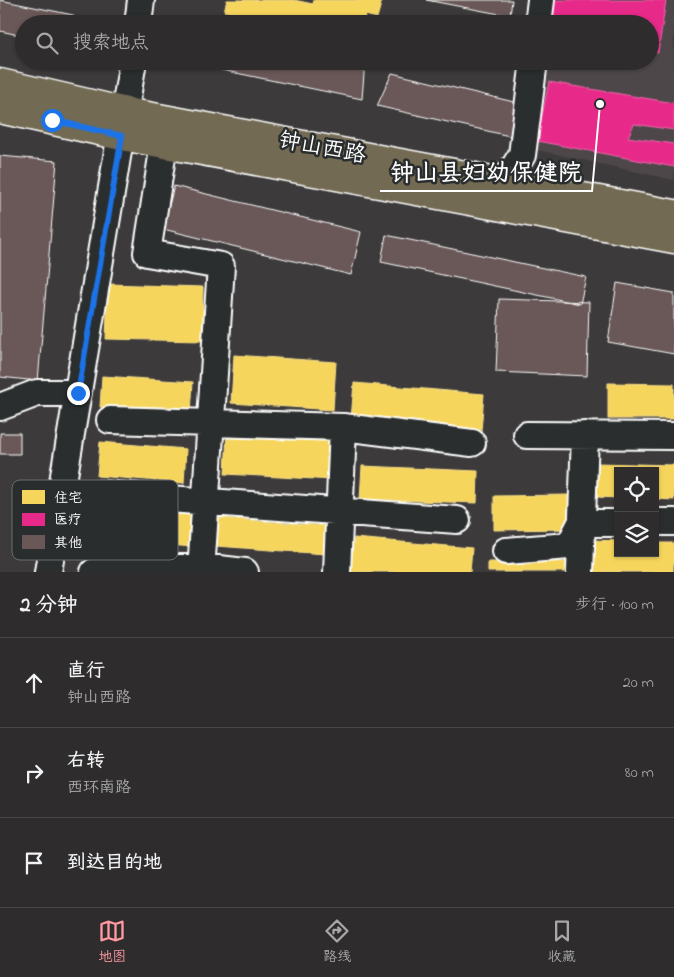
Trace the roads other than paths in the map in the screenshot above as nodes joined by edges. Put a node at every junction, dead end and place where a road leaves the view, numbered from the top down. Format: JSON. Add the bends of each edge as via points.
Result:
{"nodes":[{"id":1,"x":141,"y":0,"type":"edge"},
{"id":2,"x":541,"y":0,"type":"edge"},
{"id":3,"x":139,"y":15,"type":"edge"},
{"id":4,"x":539,"y":15,"type":"edge"},
{"id":5,"x":132,"y":70,"type":"edge"},
{"id":6,"x":532,"y":70,"type":"edge"},
{"id":7,"x":0,"y":83,"type":"edge"},
{"id":8,"x":0,"y":109,"type":"edge"},
{"id":9,"x":124,"y":124,"type":"junction"},
{"id":10,"x":164,"y":144,"type":"junction"},
{"id":11,"x":503,"y":195,"type":"junction"},
{"id":12,"x":674,"y":214,"type":"edge"},
{"id":13,"x":674,"y":239,"type":"edge"},
{"id":14,"x":78,"y":393,"type":"junction"},
{"id":15,"x":0,"y":407,"type":"edge"},
{"id":16,"x":110,"y":420,"type":"dead end"},
{"id":17,"x":210,"y":423,"type":"junction"},
{"id":18,"x":344,"y":427,"type":"junction"},
{"id":19,"x":527,"y":435,"type":"dead end"},
{"id":20,"x":585,"y":435,"type":"junction"},
{"id":21,"x":674,"y":436,"type":"edge"},
{"id":22,"x":472,"y":443,"type":"dead end"},
{"id":23,"x":63,"y":480,"type":"edge"},
{"id":24,"x":178,"y":500,"type":"edge"},
{"id":25,"x":205,"y":502,"type":"junction"},
{"id":26,"x":339,"y":512,"type":"junction"},
{"id":27,"x":457,"y":520,"type":"dead end"},
{"id":28,"x":659,"y":522,"type":"edge"},
{"id":29,"x":674,"y":522,"type":"edge"},
{"id":30,"x":581,"y":523,"type":"junction"},
{"id":31,"x":614,"y":523,"type":"edge"},
{"id":32,"x":506,"y":551,"type":"dead end"},
{"id":33,"x":201,"y":570,"type":"edge"},
{"id":34,"x":94,"y":572,"type":"edge"},
{"id":35,"x":245,"y":572,"type":"edge"},
{"id":36,"x":336,"y":572,"type":"edge"},
{"id":37,"x":580,"y":572,"type":"edge"}],
"edges":[{"from":1,"to":3,"type":"street"},
{"from":2,"to":4,"type":"street"},
{"from":5,"to":9,"type":"street"},
{"from":6,"to":11,"type":"street","via":[[522,155]]},
{"from":7,"to":9,"type":"main road","name":"钟山西路"},
{"from":8,"to":9,"type":"main road","name":"钟山西路"},
{"from":9,"to":10,"type":"main road","name":"钟山西路"},
{"from":9,"to":11,"type":"main road","name":"钟山西路"},
{"from":9,"to":14,"type":"street"},
{"from":10,"to":11,"type":"main road","name":"钟山西路"},
{"from":10,"to":17,"type":"street","via":[[147,253],[221,266]]},
{"from":11,"to":12,"type":"main road","name":"钟山西路"},
{"from":11,"to":13,"type":"main road","name":"钟山西路"},
{"from":14,"to":15,"type":"street","via":[[37,393]]},
{"from":14,"to":23,"type":"street"},
{"from":16,"to":17,"type":"street"},
{"from":17,"to":18,"type":"street"},
{"from":17,"to":25,"type":"street"},
{"from":18,"to":22,"type":"street"},
{"from":18,"to":26,"type":"street"},
{"from":19,"to":20,"type":"street"},
{"from":20,"to":21,"type":"street"},
{"from":20,"to":30,"type":"street"},
{"from":24,"to":25,"type":"street"},
{"from":25,"to":26,"type":"street"},
{"from":25,"to":33,"type":"street"},
{"from":26,"to":27,"type":"street"},
{"from":26,"to":36,"type":"street"},
{"from":28,"to":29,"type":"street"},
{"from":30,"to":31,"type":"street"},
{"from":30,"to":32,"type":"street","via":[[569,546]]},
{"from":30,"to":37,"type":"street"},
{"from":33,"to":34,"type":"street"},
{"from":33,"to":35,"type":"street"}]}
